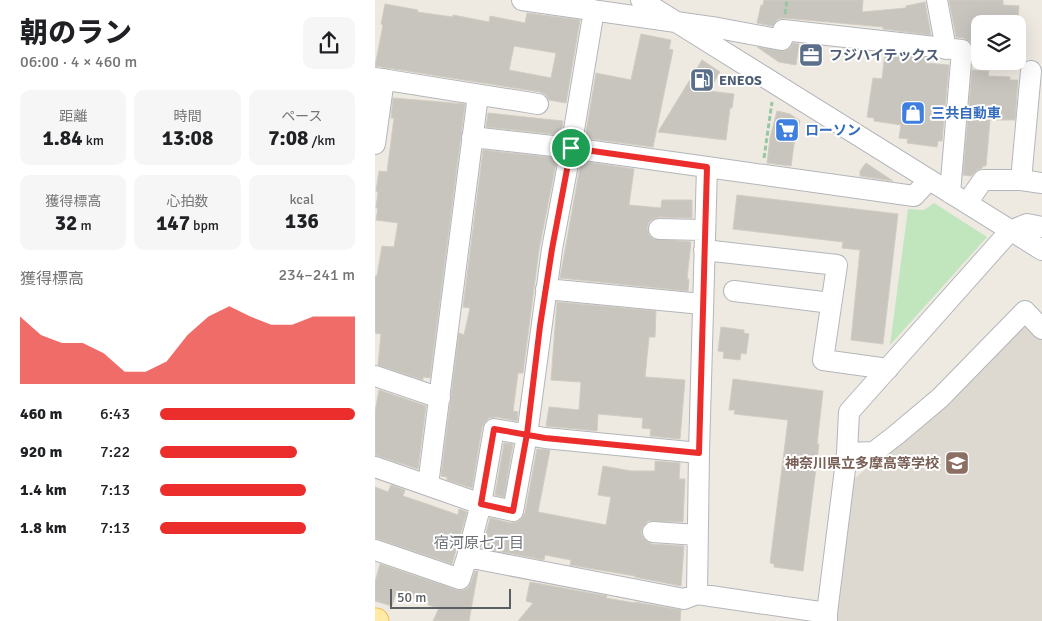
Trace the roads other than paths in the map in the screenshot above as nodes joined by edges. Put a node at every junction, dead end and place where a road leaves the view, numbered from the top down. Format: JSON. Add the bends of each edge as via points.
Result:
{"nodes":[{"id":1,"x":522,"y":0,"type":"edge"},
{"id":2,"x":641,"y":0,"type":"edge"},
{"id":3,"x":937,"y":0,"type":"edge"},
{"id":4,"x":594,"y":10,"type":"junction"},
{"id":5,"x":675,"y":22,"type":"junction"},
{"id":6,"x":946,"y":48,"type":"junction"},
{"id":7,"x":1031,"y":71,"type":"dead end"},
{"id":8,"x":379,"y":79,"type":"edge"},
{"id":9,"x":478,"y":95,"type":"junction"},
{"id":10,"x":538,"y":104,"type":"dead end"},
{"id":11,"x":472,"y":137,"type":"junction"},
{"id":12,"x":375,"y":144,"type":"edge"},
{"id":13,"x":571,"y":148,"type":"junction"},
{"id":14,"x":707,"y":167,"type":"junction"},
{"id":15,"x":929,"y":180,"type":"junction"},
{"id":16,"x":1021,"y":180,"type":"junction"},
{"id":17,"x":1042,"y":183,"type":"edge"},
{"id":18,"x":950,"y":192,"type":"junction"},
{"id":19,"x":967,"y":203,"type":"junction"},
{"id":20,"x":1042,"y":227,"type":"edge"},
{"id":21,"x":659,"y":228,"type":"dead end"},
{"id":22,"x":704,"y":230,"type":"junction"},
{"id":23,"x":1010,"y":231,"type":"junction"},
{"id":24,"x":704,"y":250,"type":"junction"},
{"id":25,"x":1042,"y":250,"type":"edge"},
{"id":26,"x":545,"y":289,"type":"junction"},
{"id":27,"x":734,"y":291,"type":"dead end"},
{"id":28,"x":831,"y":303,"type":"junction"},
{"id":29,"x":702,"y":304,"type":"junction"},
{"id":30,"x":1042,"y":329,"type":"edge"},
{"id":31,"x":888,"y":370,"type":"junction"},
{"id":32,"x":375,"y":376,"type":"edge"},
{"id":33,"x":440,"y":398,"type":"junction"},
{"id":34,"x":527,"y":434,"type":"junction"},
{"id":35,"x":699,"y":453,"type":"junction"},
{"id":36,"x":847,"y":454,"type":"junction"},
{"id":37,"x":375,"y":467,"type":"edge"},
{"id":38,"x":428,"y":485,"type":"junction"},
{"id":39,"x":481,"y":504,"type":"junction"},
{"id":40,"x":653,"y":532,"type":"dead end"},
{"id":41,"x":697,"y":535,"type":"junction"},
{"id":42,"x":375,"y":550,"type":"edge"},
{"id":43,"x":467,"y":557,"type":"junction"},
{"id":44,"x":697,"y":594,"type":"junction"},
{"id":45,"x":827,"y":617,"type":"edge"}],
"edges":[{"from":1,"to":4,"type":"street"},
{"from":2,"to":5,"type":"street"},
{"from":3,"to":6,"type":"street"},
{"from":4,"to":5,"type":"street"},
{"from":4,"to":13,"type":"street"},
{"from":5,"to":6,"type":"street","via":[[782,35]]},
{"from":5,"to":15,"type":"street"},
{"from":6,"to":18,"type":"street","via":[[962,50]]},
{"from":7,"to":16,"type":"street"},
{"from":8,"to":9,"type":"street"},
{"from":8,"to":12,"type":"street"},
{"from":9,"to":10,"type":"street"},
{"from":9,"to":11,"type":"street"},
{"from":11,"to":13,"type":"street"},
{"from":11,"to":33,"type":"street"},
{"from":13,"to":14,"type":"street"},
{"from":13,"to":26,"type":"street"},
{"from":14,"to":15,"type":"street","via":[[914,196]]},
{"from":14,"to":22,"type":"street"},
{"from":15,"to":18,"type":"street"},
{"from":16,"to":17,"type":"street"},
{"from":16,"to":19,"type":"street","via":[[983,180]]},
{"from":18,"to":19,"type":"street"},
{"from":19,"to":23,"type":"street"},
{"from":20,"to":23,"type":"street","via":[[1027,224]]},
{"from":21,"to":22,"type":"street"},
{"from":22,"to":24,"type":"street"},
{"from":23,"to":25,"type":"street"},
{"from":23,"to":31,"type":"street"},
{"from":24,"to":28,"type":"street","via":[[837,265]]},
{"from":24,"to":29,"type":"street"},
{"from":26,"to":29,"type":"street"},
{"from":26,"to":34,"type":"street"},
{"from":27,"to":28,"type":"street"},
{"from":28,"to":31,"type":"street","via":[[823,360]]},
{"from":29,"to":35,"type":"street"},
{"from":30,"to":36,"type":"street","via":[[1025,311],[940,398],[896,435],[874,452]]},
{"from":31,"to":36,"type":"street","via":[[849,412]]},
{"from":32,"to":33,"type":"street"},
{"from":33,"to":38,"type":"street"},
{"from":34,"to":35,"type":"street"},
{"from":34,"to":39,"type":"street","via":[[494,429]]},
{"from":34,"to":39,"type":"street","via":[[513,511]]},
{"from":35,"to":41,"type":"street"},
{"from":36,"to":45,"type":"street"},
{"from":37,"to":38,"type":"street"},
{"from":38,"to":39,"type":"street"},
{"from":39,"to":43,"type":"street"},
{"from":40,"to":41,"type":"street"},
{"from":41,"to":44,"type":"street"},
{"from":42,"to":43,"type":"street","via":[[461,579]]},
{"from":43,"to":44,"type":"street","via":[[684,598]]},
{"from":44,"to":45,"type":"street"}]}
